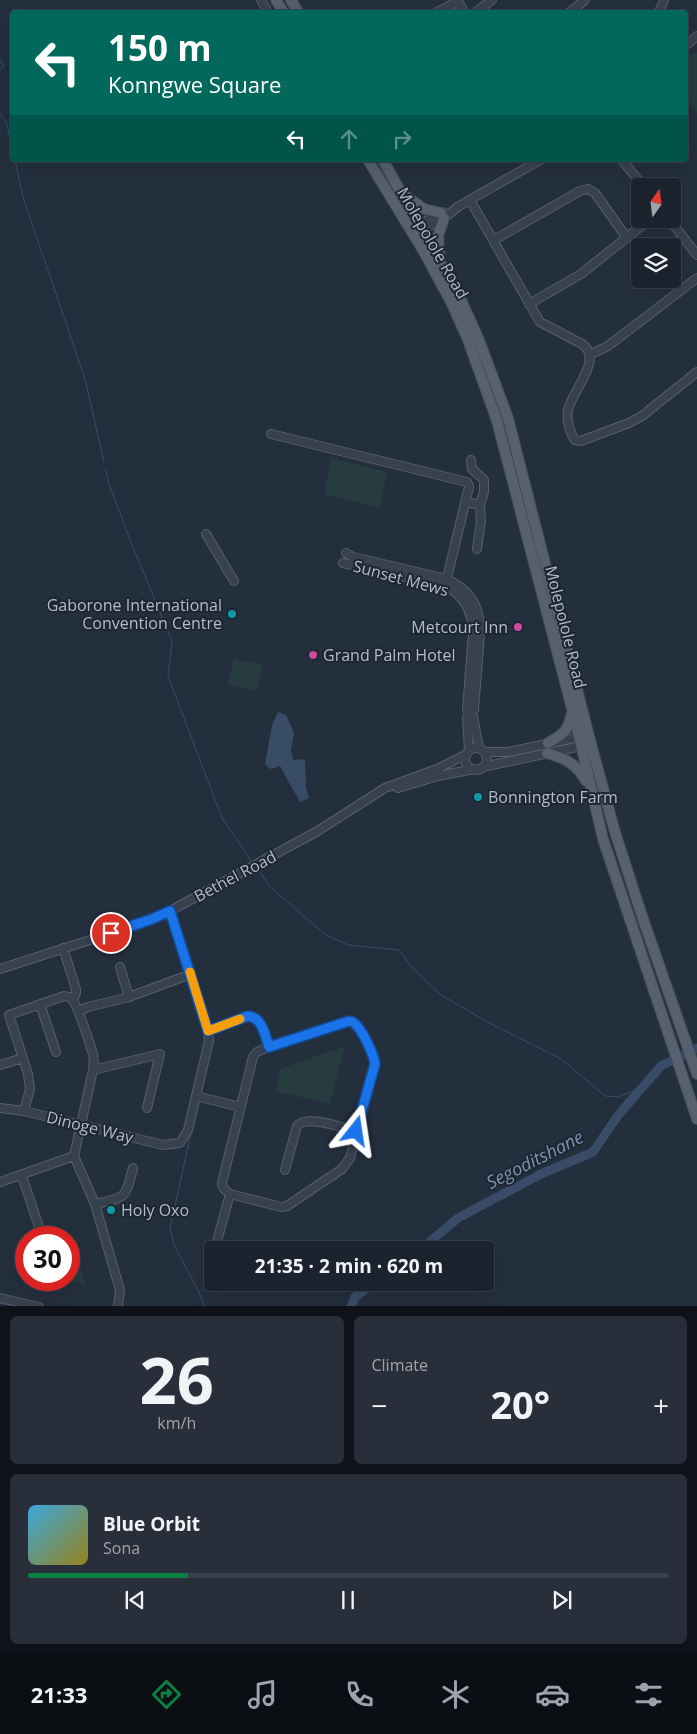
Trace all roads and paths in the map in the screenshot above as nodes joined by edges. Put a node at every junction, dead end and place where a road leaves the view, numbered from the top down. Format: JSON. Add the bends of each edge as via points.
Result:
{"nodes":[{"id":1,"x":492,"y":0,"type":"edge"},
{"id":2,"x":585,"y":0,"type":"edge"},
{"id":3,"x":457,"y":1,"type":"edge"},
{"id":4,"x":441,"y":10,"type":"edge"},
{"id":5,"x":479,"y":10,"type":"edge"},
{"id":6,"x":572,"y":10,"type":"edge"},
{"id":7,"x":369,"y":162,"type":"edge"},
{"id":8,"x":384,"y":162,"type":"edge"},
{"id":9,"x":536,"y":162,"type":"edge"},
{"id":10,"x":624,"y":162,"type":"edge"},
{"id":11,"x":637,"y":178,"type":"edge"},
{"id":12,"x":403,"y":194,"type":"junction"},
{"id":13,"x":470,"y":200,"type":"junction"},
{"id":14,"x":442,"y":216,"type":"junction"},
{"id":15,"x":421,"y":227,"type":"junction"},
{"id":16,"x":639,"y":228,"type":"edge"},
{"id":17,"x":675,"y":228,"type":"edge"},
{"id":18,"x":411,"y":233,"type":"junction"},
{"id":19,"x":627,"y":238,"type":"junction"},
{"id":20,"x":494,"y":240,"type":"junction"},
{"id":21,"x":697,"y":255,"type":"edge"},
{"id":22,"x":441,"y":262,"type":"junction"},
{"id":23,"x":697,"y":278,"type":"edge"},
{"id":24,"x":529,"y":304,"type":"junction"},
{"id":25,"x":591,"y":354,"type":"junction"},
{"id":26,"x":697,"y":372,"type":"edge"},
{"id":27,"x":271,"y":434,"type":"dead end"},
{"id":28,"x":471,"y":460,"type":"dead end"},
{"id":29,"x":466,"y":502,"type":"junction"},
{"id":30,"x":480,"y":505,"type":"junction"},
{"id":31,"x":206,"y":534,"type":"dead end"},
{"id":32,"x":477,"y":550,"type":"dead end"},
{"id":33,"x":346,"y":554,"type":"dead end"},
{"id":34,"x":343,"y":563,"type":"dead end"},
{"id":35,"x":234,"y":581,"type":"dead end"},
{"id":36,"x":446,"y":583,"type":"junction"},
{"id":37,"x":572,"y":711,"type":"junction"},
{"id":38,"x":470,"y":714,"type":"junction"},
{"id":39,"x":584,"y":740,"type":"junction"},
{"id":40,"x":543,"y":749,"type":"junction"},
{"id":41,"x":482,"y":750,"type":"junction"},
{"id":42,"x":510,"y":752,"type":"junction"},
{"id":43,"x":468,"y":753,"type":"junction"},
{"id":44,"x":512,"y":761,"type":"junction"},
{"id":45,"x":483,"y":767,"type":"junction"},
{"id":46,"x":474,"y":769,"type":"junction"},
{"id":47,"x":590,"y":791,"type":"junction"},
{"id":48,"x":376,"y":793,"type":"junction"},
{"id":49,"x":170,"y":911,"type":"junction"},
{"id":50,"x":63,"y":948,"type":"junction"},
{"id":51,"x":120,"y":967,"type":"dead end"},
{"id":52,"x":0,"y":969,"type":"edge"},
{"id":53,"x":190,"y":974,"type":"junction"},
{"id":54,"x":129,"y":997,"type":"junction"},
{"id":55,"x":73,"y":1000,"type":"junction"},
{"id":56,"x":40,"y":1004,"type":"junction"},
{"id":57,"x":78,"y":1011,"type":"junction"},
{"id":58,"x":5,"y":1016,"type":"edge"},
{"id":59,"x":208,"y":1031,"type":"junction"},
{"id":60,"x":269,"y":1047,"type":"junction"},
{"id":61,"x":56,"y":1052,"type":"dead end"},
{"id":62,"x":23,"y":1058,"type":"junction"},
{"id":63,"x":0,"y":1065,"type":"edge"},
{"id":64,"x":93,"y":1070,"type":"junction"},
{"id":65,"x":697,"y":1074,"type":"edge"},
{"id":66,"x":196,"y":1096,"type":"junction"},
{"id":67,"x":240,"y":1107,"type":"junction"},
{"id":68,"x":0,"y":1108,"type":"edge"},
{"id":69,"x":147,"y":1108,"type":"dead end"},
{"id":70,"x":24,"y":1111,"type":"junction"},
{"id":71,"x":697,"y":1119,"type":"edge"},
{"id":72,"x":80,"y":1125,"type":"junction"},
{"id":73,"x":356,"y":1131,"type":"junction"},
{"id":74,"x":74,"y":1156,"type":"junction"},
{"id":75,"x":133,"y":1168,"type":"dead end"},
{"id":76,"x":285,"y":1170,"type":"dead end"},
{"id":77,"x":22,"y":1176,"type":"junction"},
{"id":78,"x":0,"y":1182,"type":"edge"},
{"id":79,"x":230,"y":1194,"type":"junction"},
{"id":80,"x":95,"y":1204,"type":"junction"},
{"id":81,"x":39,"y":1226,"type":"edge"},
{"id":82,"x":217,"y":1241,"type":"edge"},
{"id":83,"x":0,"y":1298,"type":"edge"},
{"id":84,"x":40,"y":1306,"type":"edge"},
{"id":85,"x":118,"y":1306,"type":"edge"}],
"edges":[{"from":1,"to":5,"type":"street"},
{"from":2,"to":6,"type":"street"},
{"from":3,"to":4,"type":"street"},
{"from":7,"to":18,"type":"main road","name":"Molepolole Road"},
{"from":8,"to":12,"type":"main road","name":"Molepolole Road"},
{"from":9,"to":13,"type":"street"},
{"from":10,"to":11,"type":"street"},
{"from":12,"to":14,"type":"main road","via":[[424,209]]},
{"from":12,"to":15,"type":"main road","name":"Molepolole Road"},
{"from":13,"to":14,"type":"street"},
{"from":13,"to":20,"type":"street"},
{"from":14,"to":15,"type":"street"},
{"from":14,"to":22,"type":"main road","via":[[438,236]]},
{"from":15,"to":18,"type":"street"},
{"from":15,"to":22,"type":"main road","name":"Molepolole Road"},
{"from":16,"to":19,"type":"street"},
{"from":17,"to":21,"type":"street"},
{"from":18,"to":37,"type":"main road","name":"Molepolole Road","via":[[451,302],[497,421]]},
{"from":19,"to":20,"type":"street","via":[[595,193],[588,189]]},
{"from":19,"to":24,"type":"street","via":[[581,274]]},
{"from":20,"to":24,"type":"street"},
{"from":22,"to":39,"type":"main road","name":"Molepolole Road","via":[[479,340],[508,418]]},
{"from":23,"to":25,"type":"street","via":[[608,346]]},
{"from":24,"to":25,"type":"street","via":[[540,322],[582,344]]},
{"from":25,"to":26,"type":"street","via":[[590,364],[568,411],[571,435],[575,440],[581,441],[642,416]]},
{"from":27,"to":29,"type":"street","via":[[462,480],[469,486]]},
{"from":28,"to":30,"type":"street","via":[[472,468],[484,480]]},
{"from":29,"to":30,"type":"street"},
{"from":29,"to":36,"type":"street"},
{"from":30,"to":32,"type":"street"},
{"from":31,"to":35,"type":"street"},
{"from":33,"to":36,"type":"street"},
{"from":34,"to":36,"type":"street","name":"Sunset Mews"},
{"from":36,"to":38,"type":"street","via":[[456,584],[468,595],[480,618]]},
{"from":37,"to":39,"type":"main road","name":"Molepolole Road"},
{"from":37,"to":40,"type":"main road","via":[[564,733]]},
{"from":38,"to":41,"type":"street"},
{"from":38,"to":43,"type":"street"},
{"from":39,"to":40,"type":"street"},
{"from":39,"to":47,"type":"main road","name":"Molepolole Road"},
{"from":39,"to":65,"type":"main road","name":"Molepolole Road"},
{"from":40,"to":42,"type":"street"},
{"from":40,"to":44,"type":"street"},
{"from":40,"to":47,"type":"main road","via":[[572,763]]},
{"from":41,"to":42,"type":"street"},
{"from":41,"to":43,"type":"street"},
{"from":41,"to":45,"type":"street","via":[[487,758]]},
{"from":42,"to":44,"type":"street"},
{"from":43,"to":46,"type":"street","via":[[467,763]]},
{"from":43,"to":48,"type":"street","name":"Bethel Road"},
{"from":44,"to":45,"type":"street"},
{"from":45,"to":46,"type":"street"},
{"from":46,"to":48,"type":"street","name":"Bethel Road"},
{"from":47,"to":71,"type":"main road","name":"Molepolole Road","via":[[603,839]]},
{"from":48,"to":49,"type":"street","name":"Bethel Road","via":[[316,832]]},
{"from":49,"to":50,"type":"street","name":"Bethel Road"},
{"from":49,"to":53,"type":"street"},
{"from":50,"to":52,"type":"street","name":"Bethel Road"},
{"from":50,"to":55,"type":"street","via":[[76,989]]},
{"from":51,"to":54,"type":"street"},
{"from":53,"to":54,"type":"street"},
{"from":53,"to":59,"type":"street"},
{"from":54,"to":57,"type":"street"},
{"from":55,"to":56,"type":"street","via":[[64,996]]},
{"from":55,"to":57,"type":"street"},
{"from":56,"to":58,"type":"street"},
{"from":56,"to":61,"type":"street"},
{"from":57,"to":64,"type":"street","via":[[93,1054]]},
{"from":58,"to":62,"type":"street"},
{"from":59,"to":60,"type":"street","via":[[253,1016],[259,1020]]},
{"from":59,"to":66,"type":"street","via":[[209,1041]]},
{"from":60,"to":67,"type":"street","via":[[253,1057]]},
{"from":60,"to":73,"type":"street","via":[[346,1022],[356,1024],[373,1053],[375,1064]]},
{"from":62,"to":63,"type":"street"},
{"from":62,"to":70,"type":"street","via":[[30,1089]]},
{"from":64,"to":69,"type":"street","via":[[160,1054]]},
{"from":64,"to":72,"type":"street"},
{"from":66,"to":67,"type":"street"},
{"from":66,"to":72,"type":"street","name":"Dinoge Way","via":[[188,1130],[180,1143],[163,1145]]},
{"from":67,"to":79,"type":"street","via":[[222,1183]]},
{"from":68,"to":70,"type":"street","name":"Dinoge Way"},
{"from":70,"to":72,"type":"street","name":"Dinoge Way"},
{"from":72,"to":74,"type":"street"},
{"from":73,"to":76,"type":"street","via":[[310,1120],[299,1123]]},
{"from":73,"to":79,"type":"street","via":[[350,1158],[342,1168],[293,1204],[281,1206]]},
{"from":74,"to":77,"type":"street"},
{"from":74,"to":80,"type":"street"},
{"from":75,"to":80,"type":"street","via":[[127,1192],[114,1200]]},
{"from":77,"to":78,"type":"street"},
{"from":77,"to":81,"type":"street"},
{"from":79,"to":82,"type":"street"},
{"from":80,"to":85,"type":"street","via":[[120,1290]]},
{"from":83,"to":84,"type":"street"}]}
